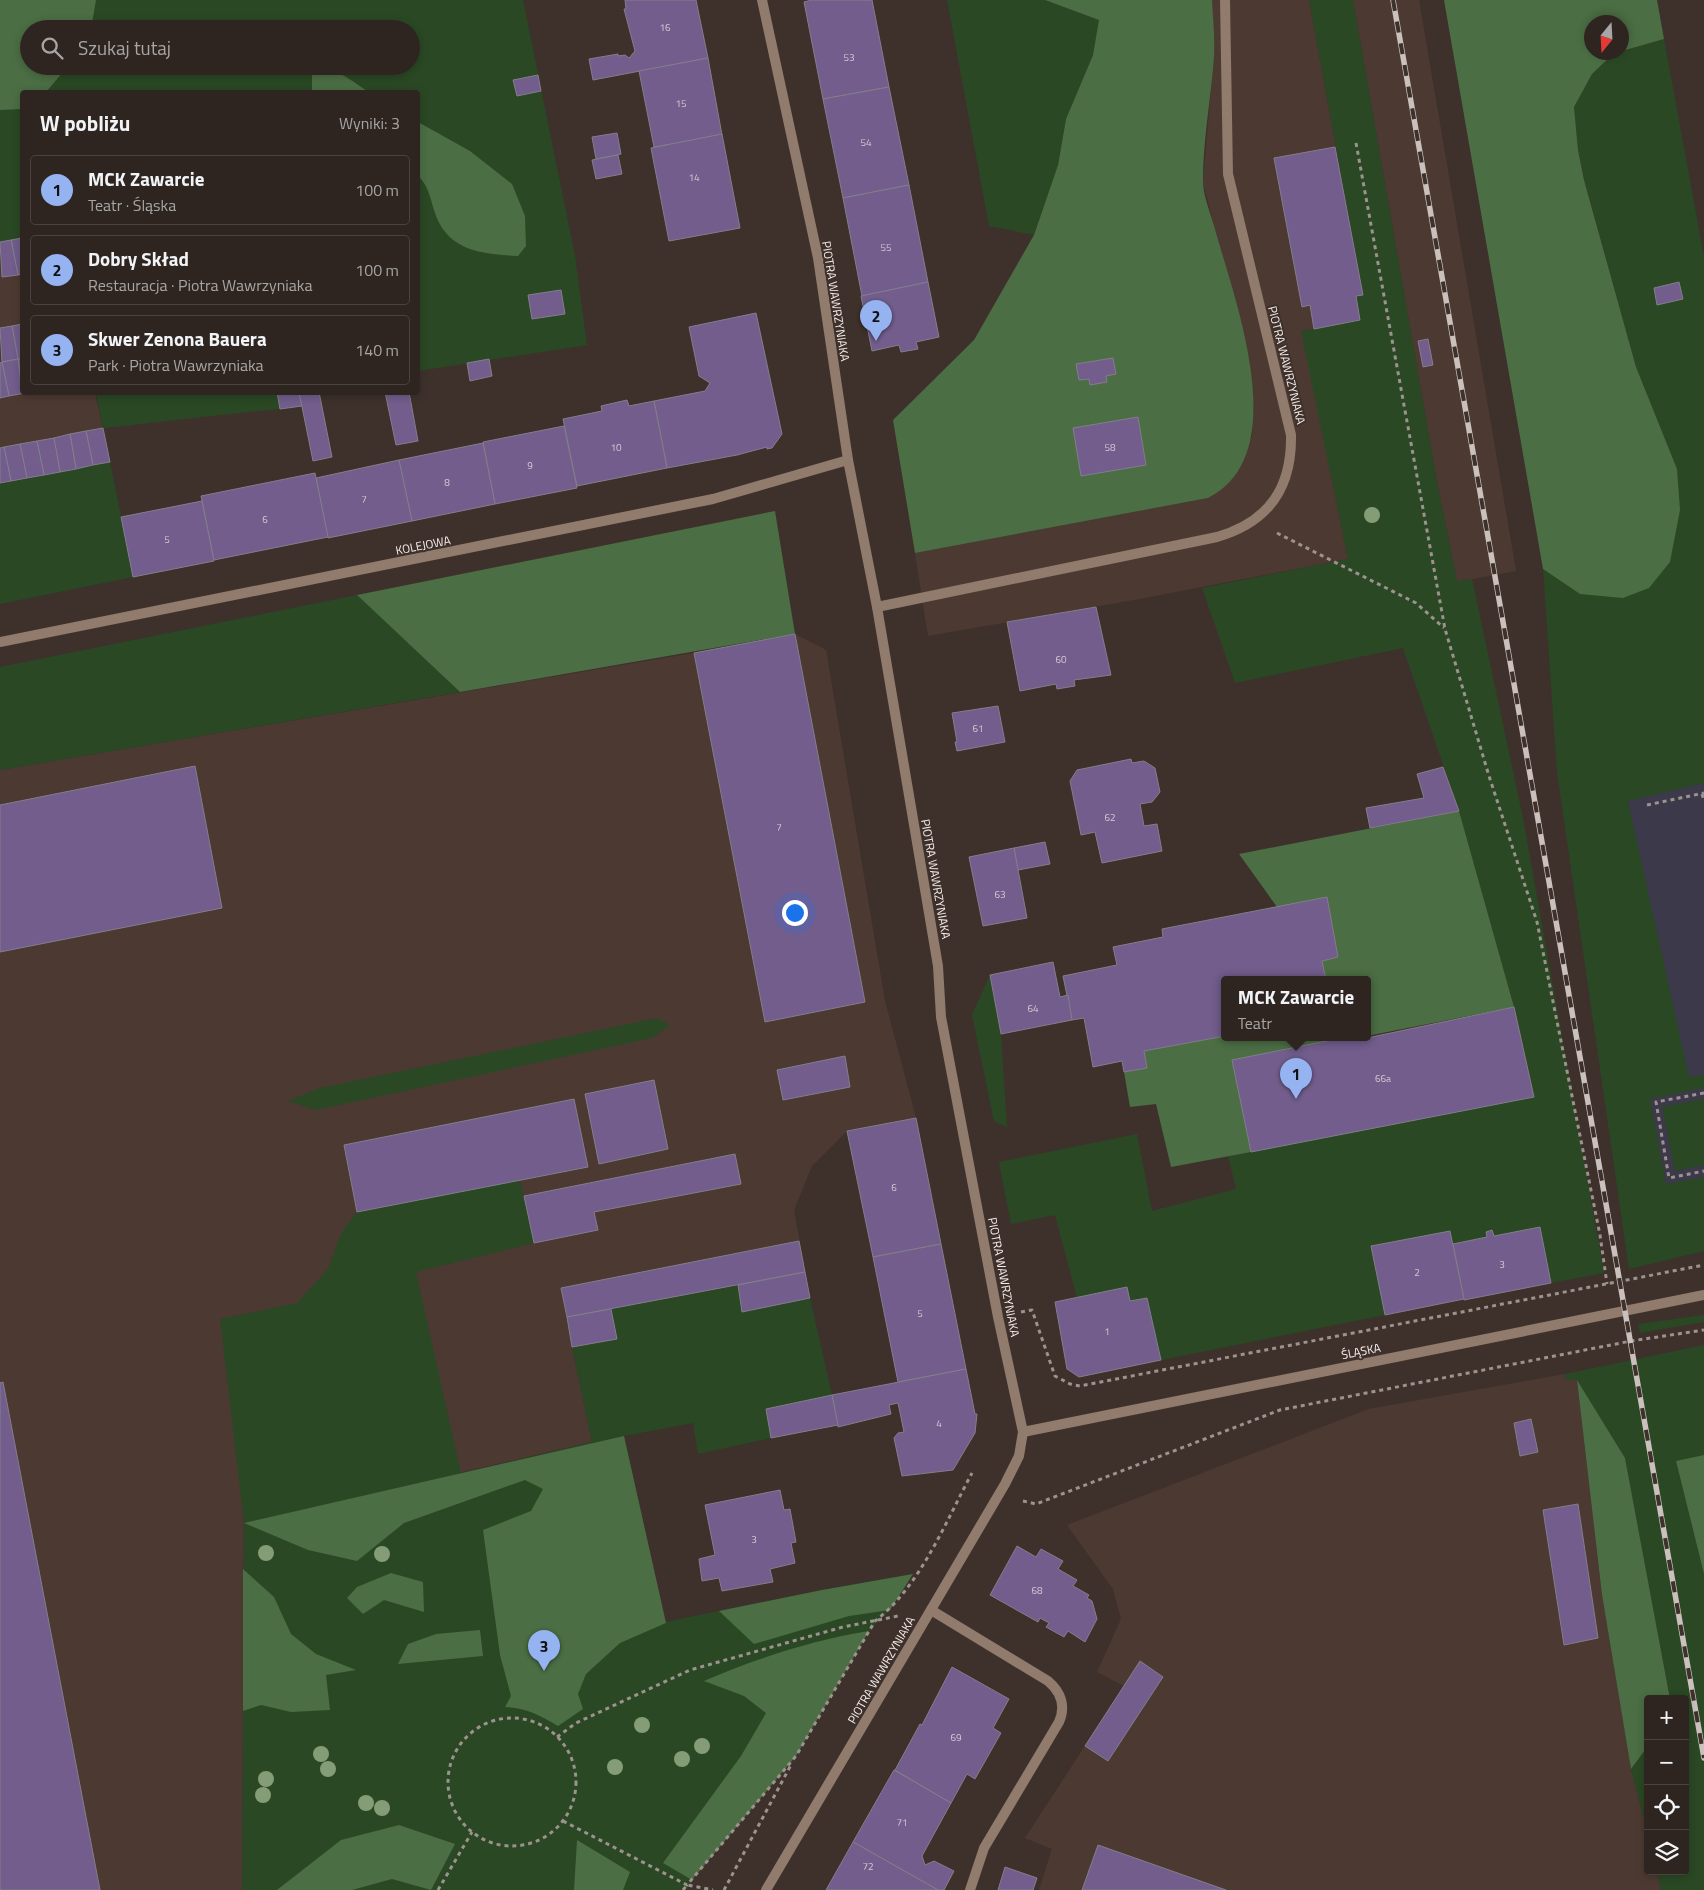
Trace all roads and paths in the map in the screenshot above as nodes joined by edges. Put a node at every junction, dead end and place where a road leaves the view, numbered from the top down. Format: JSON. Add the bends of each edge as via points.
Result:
{"nodes":[{"id":1,"x":762,"y":0,"type":"edge"},
{"id":2,"x":1226,"y":0,"type":"edge"},
{"id":3,"x":1356,"y":143,"type":"dead end"},
{"id":4,"x":848,"y":460,"type":"junction"},
{"id":5,"x":1253,"y":522,"type":"junction"},
{"id":6,"x":877,"y":607,"type":"junction"},
{"id":7,"x":1445,"y":629,"type":"junction"},
{"id":8,"x":0,"y":642,"type":"edge"},
{"id":9,"x":1703,"y":793,"type":"edge"},
{"id":10,"x":1704,"y":801,"type":"edge"},
{"id":11,"x":1647,"y":805,"type":"dead end"},
{"id":12,"x":1704,"y":1093,"type":"edge"},
{"id":13,"x":1704,"y":1171,"type":"edge"},
{"id":14,"x":1704,"y":1265,"type":"edge"},
{"id":15,"x":1608,"y":1284,"type":"junction"},
{"id":16,"x":1704,"y":1295,"type":"edge"},
{"id":17,"x":1017,"y":1313,"type":"dead end"},
{"id":18,"x":1704,"y":1330,"type":"edge"},
{"id":19,"x":1023,"y":1432,"type":"junction"},
{"id":20,"x":972,"y":1473,"type":"dead end"},
{"id":21,"x":1018,"y":1499,"type":"dead end"},
{"id":22,"x":931,"y":1610,"type":"junction"},
{"id":23,"x":875,"y":1621,"type":"junction"},
{"id":24,"x":557,"y":1737,"type":"junction"},
{"id":25,"x":796,"y":1756,"type":"junction"},
{"id":26,"x":564,"y":1820,"type":"junction"},
{"id":27,"x":472,"y":1832,"type":"junction"},
{"id":28,"x":687,"y":1885,"type":"junction"},
{"id":29,"x":438,"y":1890,"type":"edge"},
{"id":30,"x":683,"y":1890,"type":"edge"},
{"id":31,"x":713,"y":1890,"type":"edge"},
{"id":32,"x":724,"y":1890,"type":"edge"},
{"id":33,"x":766,"y":1890,"type":"edge"},
{"id":34,"x":970,"y":1890,"type":"edge"}],
"edges":[{"from":1,"to":4,"type":"street","name":"PIOTRA WAWRZYNIAKA","via":[[818,258]]},
{"from":2,"to":5,"type":"street","name":"PIOTRA WAWRZYNIAKA","via":[[1228,174],[1291,435],[1291,454],[1284,483],[1268,508]]},
{"from":3,"to":7,"type":"path"},
{"from":4,"to":6,"type":"street","name":"PIOTRA WAWRZYNIAKA"},
{"from":4,"to":8,"type":"street","name":"KOLEJOWA","via":[[713,499]]},
{"from":5,"to":6,"type":"street","name":"PIOTRA WAWRZYNIAKA","via":[[1236,532],[1217,537]]},
{"from":5,"to":7,"type":"path","via":[[1416,603]]},
{"from":6,"to":19,"type":"street","name":"PIOTRA WAWRZYNIAKA","via":[[938,966],[941,1017]]},
{"from":7,"to":15,"type":"path","via":[[1536,922]]},
{"from":9,"to":10,"type":"path"},
{"from":9,"to":11,"type":"path"},
{"from":12,"to":13,"type":"path","via":[[1656,1102],[1669,1178]]},
{"from":14,"to":15,"type":"path"},
{"from":15,"to":17,"type":"path","via":[[1080,1386],[1056,1376],[1032,1310]]},
{"from":16,"to":19,"type":"street","name":"ŚLĄSKA"},
{"from":18,"to":21,"type":"path","via":[[1631,1341],[1280,1410],[1036,1504]]},
{"from":19,"to":22,"type":"street","name":"PIOTRA WAWRZYNIAKA","via":[[1019,1456],[1005,1484]]},
{"from":20,"to":23,"type":"path","via":[[918,1572],[890,1610]]},
{"from":22,"to":23,"type":"path"},
{"from":22,"to":33,"type":"street","name":"PIOTRA WAWRZYNIAKA"},
{"from":22,"to":34,"type":"street","via":[[1048,1681],[1062,1702],[1059,1722],[984,1848]]},
{"from":23,"to":24,"type":"path","via":[[690,1670],[576,1724]]},
{"from":23,"to":25,"type":"path"},
{"from":24,"to":26,"type":"path","via":[[566,1747],[574,1765],[576,1784]]},
{"from":24,"to":27,"type":"path","via":[[536,1723],[518,1718],[480,1726],[464,1738],[448,1772],[448,1791],[453,1809]]},
{"from":25,"to":28,"type":"path"},
{"from":25,"to":32,"type":"path"},
{"from":26,"to":27,"type":"path","via":[[550,1834],[514,1846],[496,1845]]},
{"from":26,"to":28,"type":"path"},
{"from":27,"to":29,"type":"path"},
{"from":28,"to":30,"type":"path"},
{"from":28,"to":31,"type":"path"}]}
